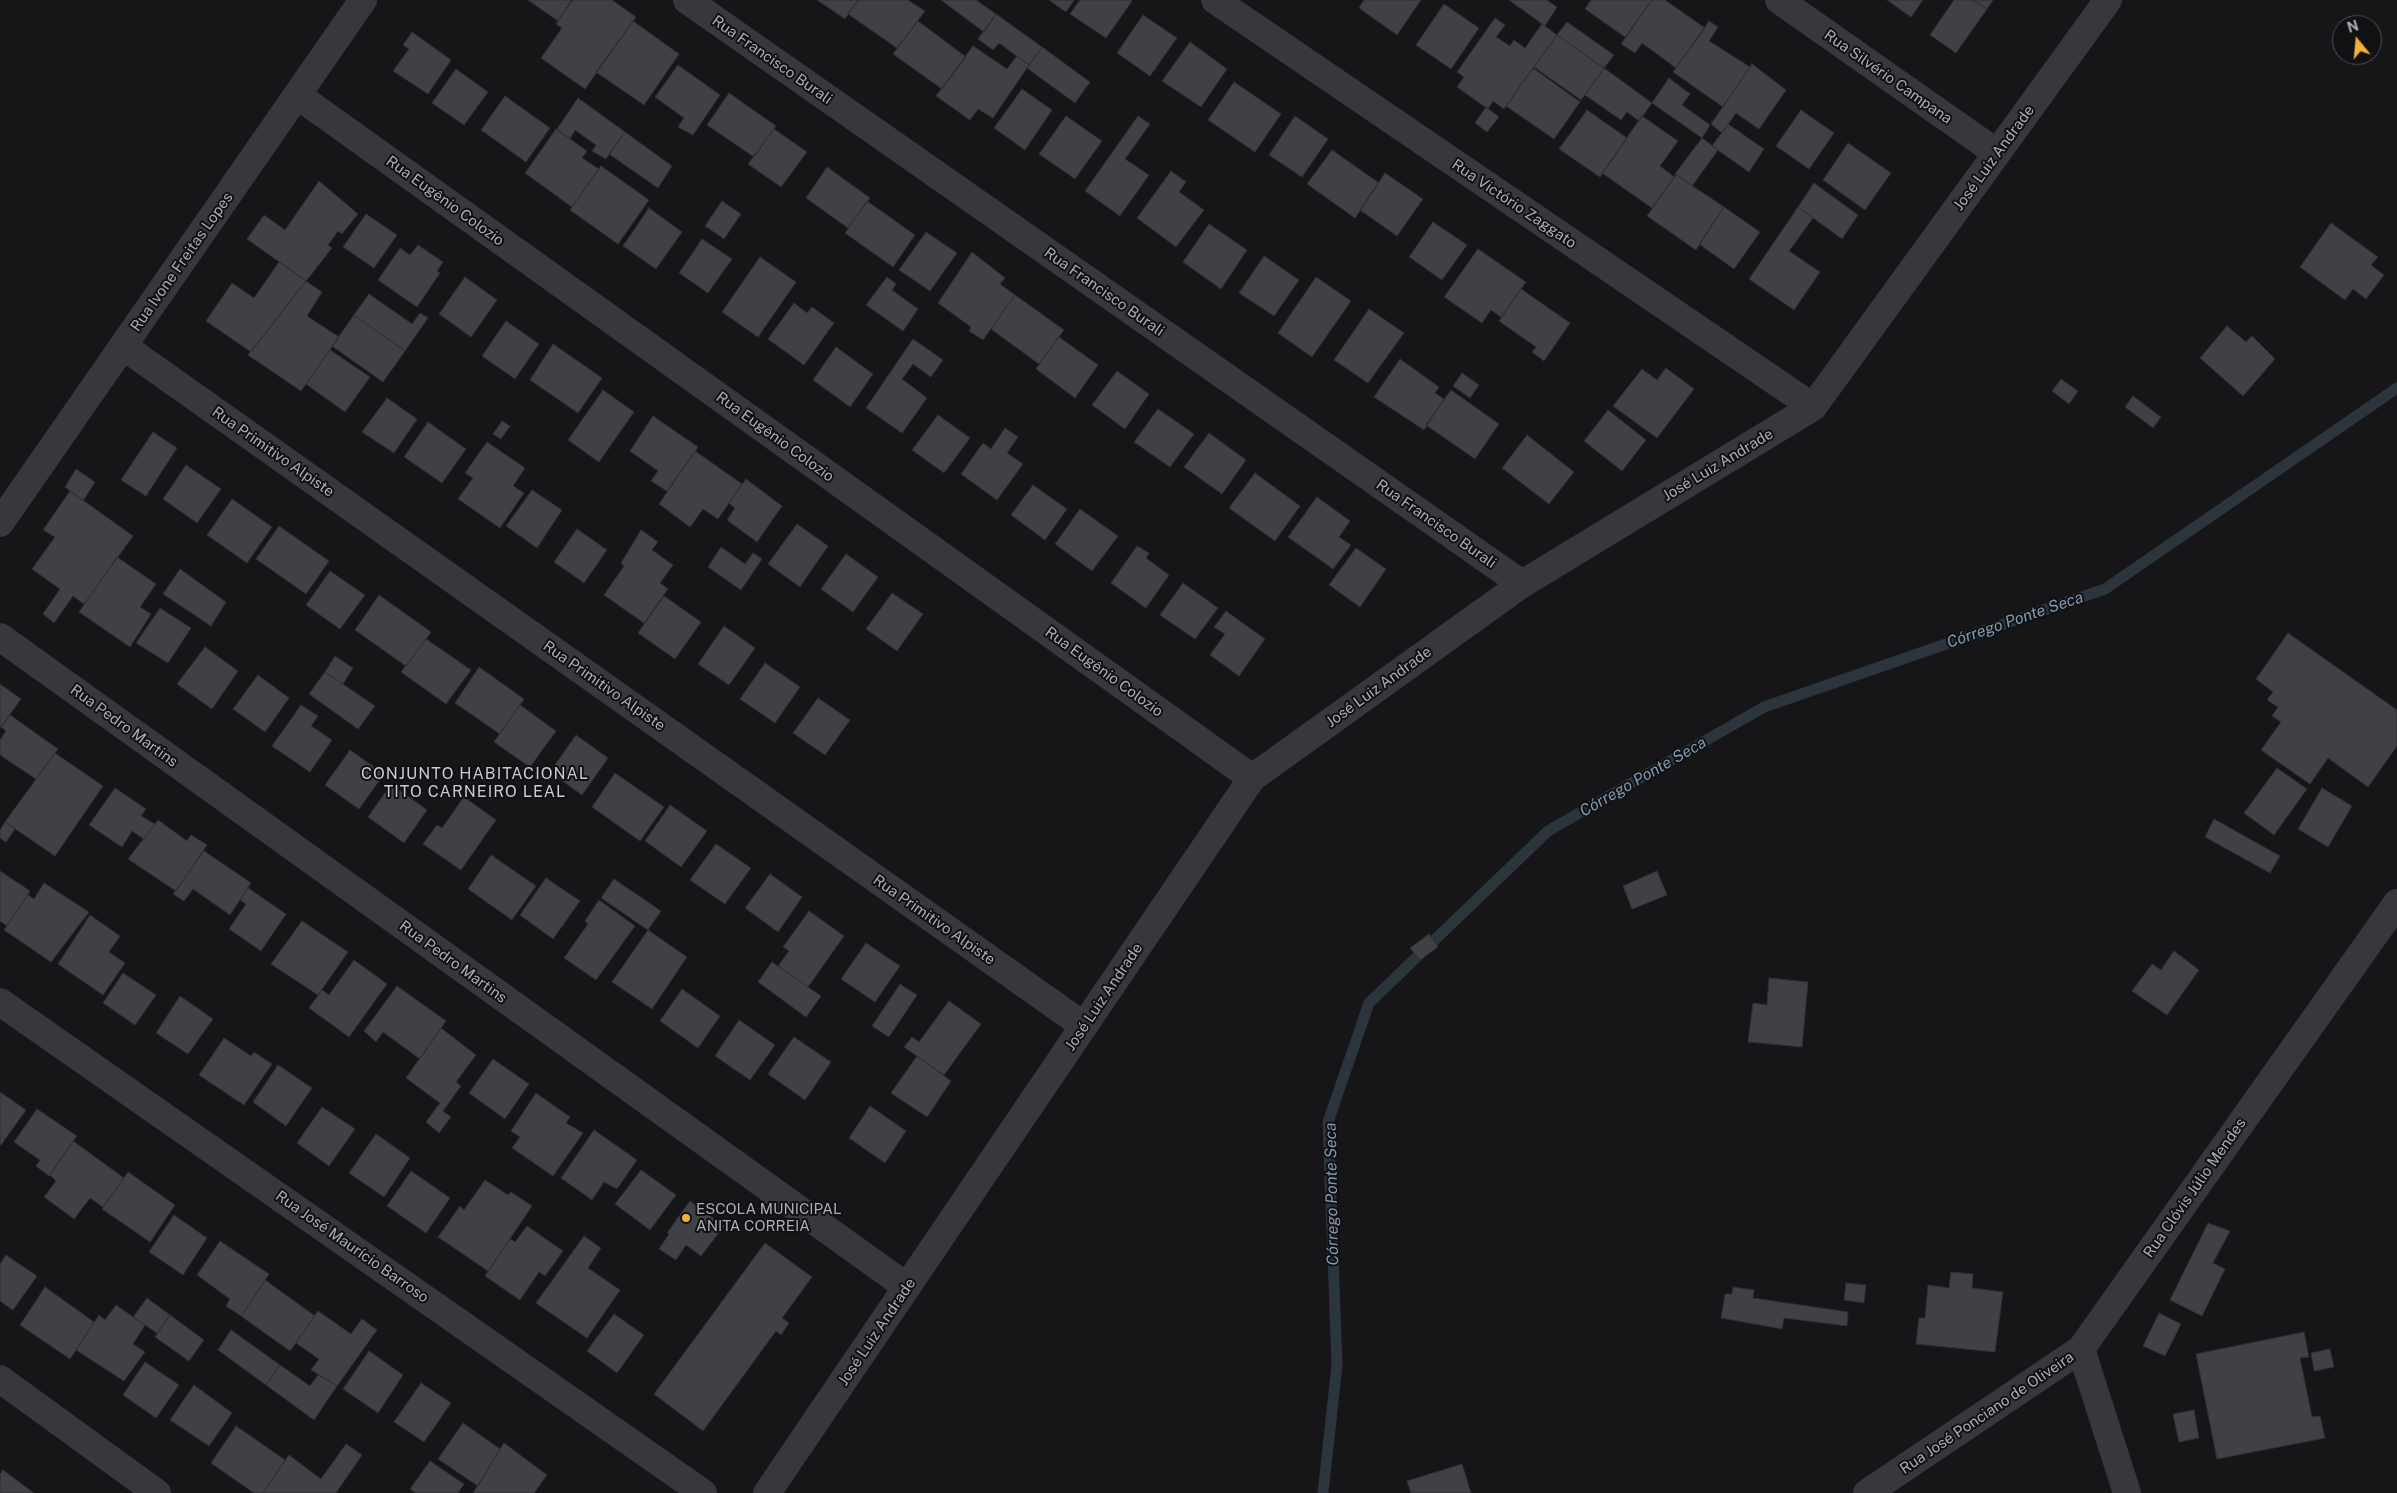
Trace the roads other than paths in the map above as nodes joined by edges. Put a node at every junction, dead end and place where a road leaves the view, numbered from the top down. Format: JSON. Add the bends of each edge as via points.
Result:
{"nodes":[{"id":1,"x":363,"y":0,"type":"edge"},
{"id":2,"x":687,"y":0,"type":"edge"},
{"id":3,"x":1215,"y":0,"type":"edge"},
{"id":4,"x":1779,"y":0,"type":"edge"},
{"id":5,"x":2108,"y":0,"type":"edge"},
{"id":6,"x":297,"y":95,"type":"junction"},
{"id":7,"x":1997,"y":154,"type":"junction"},
{"id":8,"x":123,"y":346,"type":"junction"},
{"id":9,"x":1813,"y":407,"type":"junction"},
{"id":10,"x":0,"y":523,"type":"edge"},
{"id":11,"x":1522,"y":584,"type":"junction"},
{"id":12,"x":0,"y":637,"type":"edge"},
{"id":13,"x":1252,"y":778,"type":"junction"},
{"id":14,"x":2397,"y":903,"type":"edge"},
{"id":15,"x":0,"y":1002,"type":"edge"},
{"id":16,"x":1084,"y":1026,"type":"junction"},
{"id":17,"x":907,"y":1287,"type":"junction"},
{"id":18,"x":2081,"y":1350,"type":"junction"},
{"id":19,"x":0,"y":1379,"type":"edge"},
{"id":20,"x":157,"y":1493,"type":"edge"},
{"id":21,"x":703,"y":1493,"type":"edge"},
{"id":22,"x":767,"y":1493,"type":"edge"},
{"id":23,"x":1867,"y":1493,"type":"edge"},
{"id":24,"x":2127,"y":1493,"type":"edge"}],
"edges":[{"from":1,"to":6,"type":"street","name":"Rua Ivone Freitas Lopes"},
{"from":2,"to":11,"type":"street","name":"Rua Francisco Burali"},
{"from":3,"to":9,"type":"street","name":"Rua Victório Zaggato"},
{"from":4,"to":7,"type":"street","name":"Rua Silvério Campana"},
{"from":5,"to":7,"type":"street","name":"José Luiz Andrade"},
{"from":6,"to":8,"type":"street","name":"Rua Ivone Freitas Lopes"},
{"from":6,"to":13,"type":"street","name":"Rua Eugênio Colozio"},
{"from":7,"to":9,"type":"street","name":"José Luiz Andrade"},
{"from":8,"to":10,"type":"street","name":"Rua Ivone Freitas Lopes"},
{"from":8,"to":16,"type":"street","name":"Rua Primitivo Alpiste"},
{"from":9,"to":11,"type":"street","name":"José Luiz Andrade"},
{"from":11,"to":13,"type":"street","name":"José Luiz Andrade"},
{"from":12,"to":17,"type":"street","name":"Rua Pedro Martins"},
{"from":13,"to":16,"type":"street","name":"José Luiz Andrade"},
{"from":14,"to":18,"type":"street","name":"Rua Clóvis Júlio Mendes"},
{"from":15,"to":21,"type":"street","name":"Rua José Maurício Barroso"},
{"from":16,"to":17,"type":"street","name":"José Luiz Andrade"},
{"from":17,"to":22,"type":"street","name":"José Luiz Andrade"},
{"from":18,"to":23,"type":"street","name":"Rua José Ponciano de Oliveira"},
{"from":18,"to":24,"type":"street"},
{"from":19,"to":20,"type":"street"}]}
